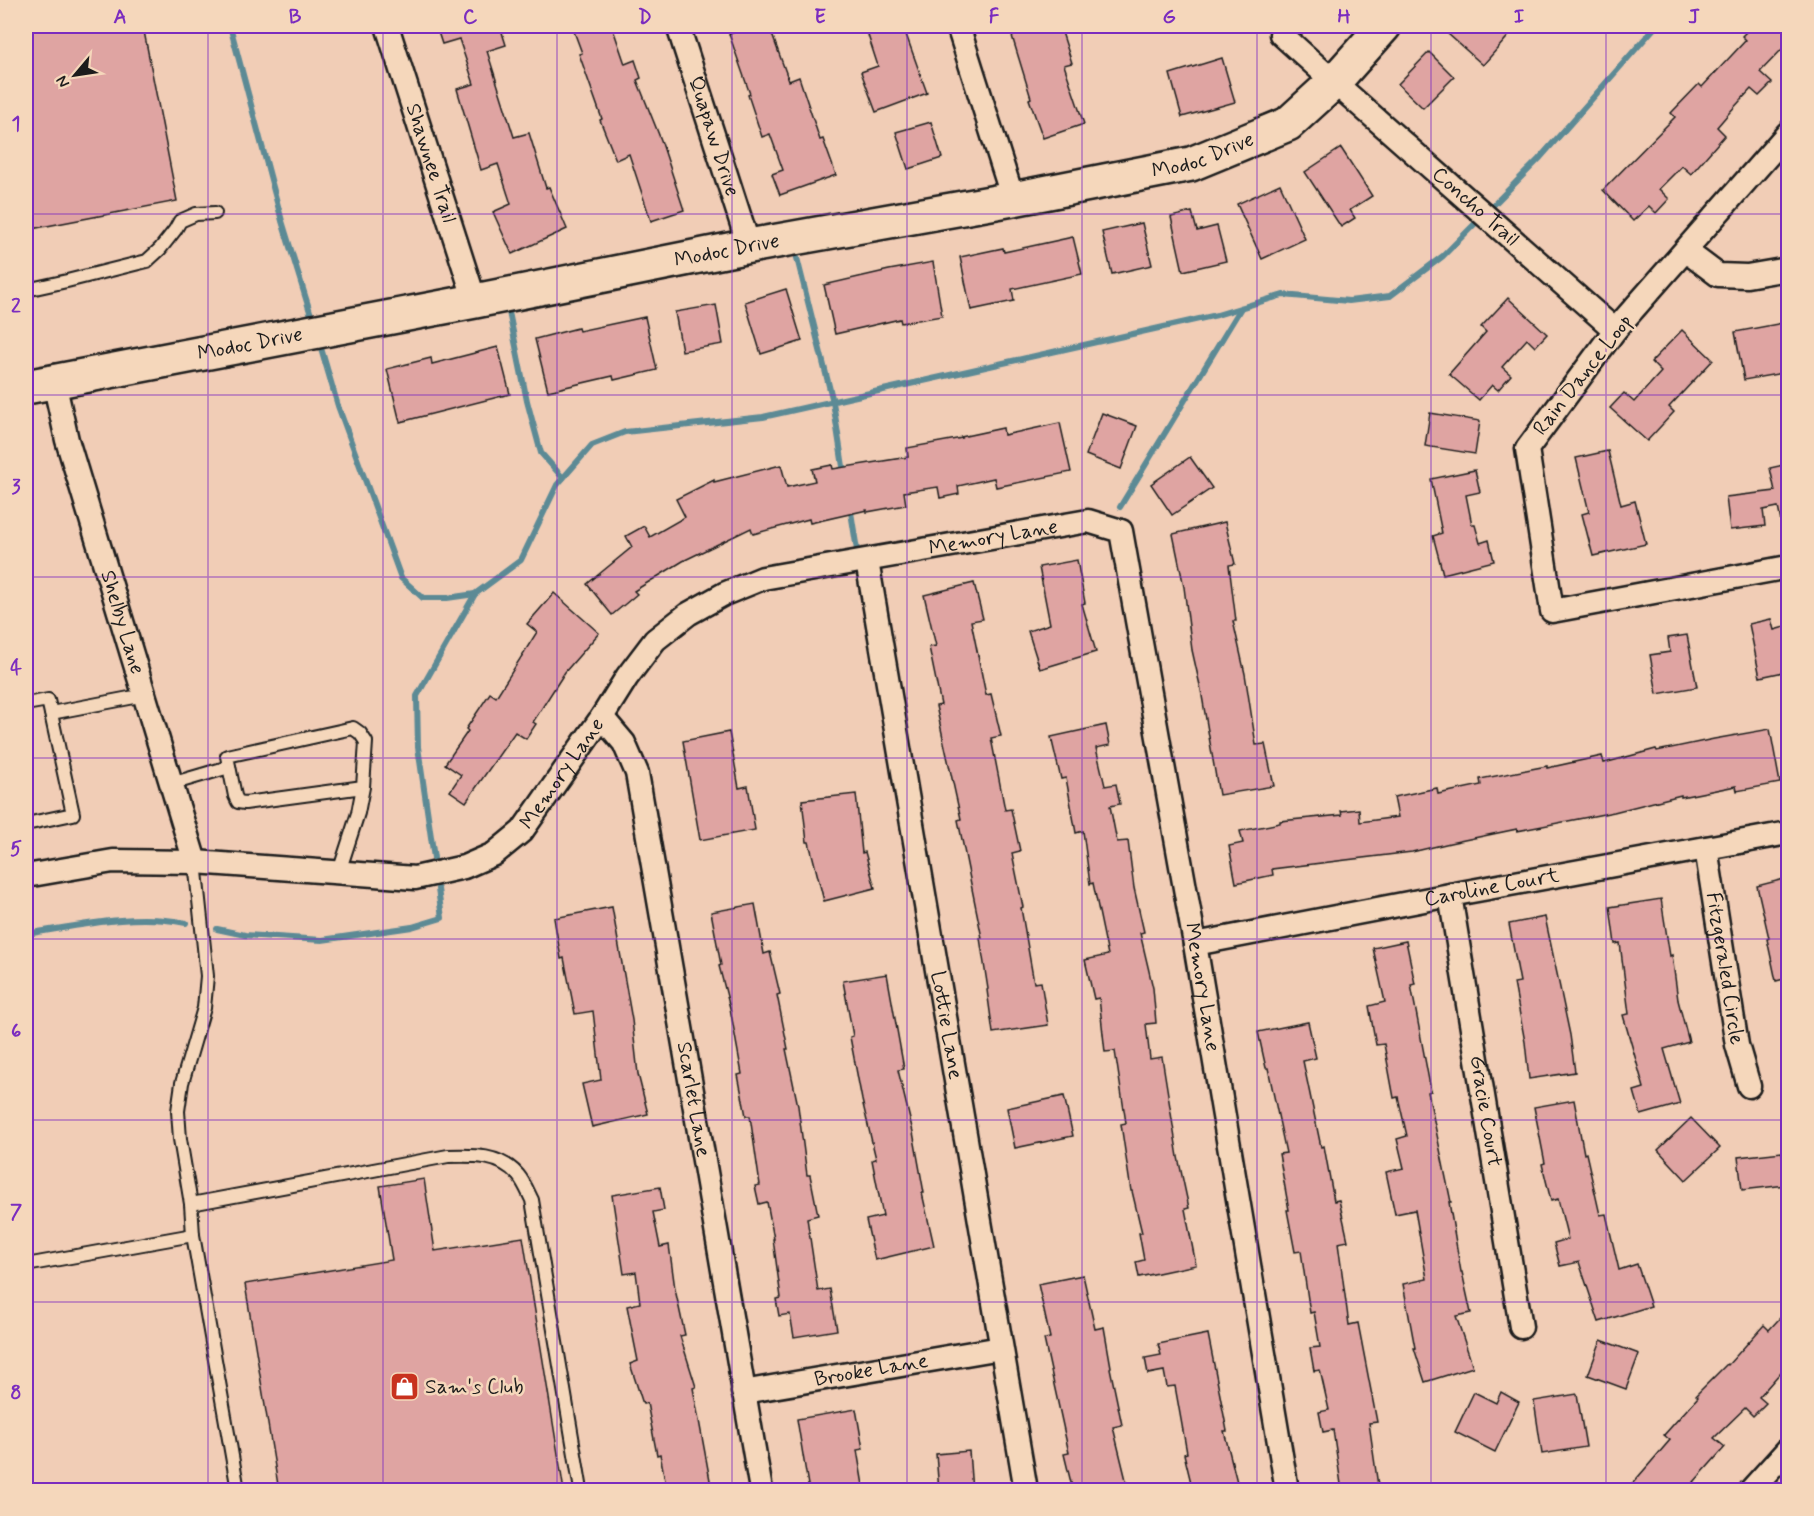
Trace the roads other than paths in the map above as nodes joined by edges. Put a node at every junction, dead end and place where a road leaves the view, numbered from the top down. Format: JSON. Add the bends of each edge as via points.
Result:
{"nodes":[{"id":1,"x":387,"y":26,"type":"edge"},
{"id":2,"x":678,"y":26,"type":"edge"},
{"id":3,"x":958,"y":26,"type":"edge"},
{"id":4,"x":1384,"y":26,"type":"edge"},
{"id":5,"x":1281,"y":34,"type":"dead end"},
{"id":6,"x":1334,"y":82,"type":"junction"},
{"id":7,"x":1788,"y":133,"type":"edge"},
{"id":8,"x":1013,"y":199,"type":"junction"},
{"id":9,"x":215,"y":213,"type":"dead end"},
{"id":10,"x":749,"y":246,"type":"junction"},
{"id":11,"x":1686,"y":251,"type":"junction"},
{"id":12,"x":1788,"y":269,"type":"edge"},
{"id":13,"x":26,"y":290,"type":"edge"},
{"id":14,"x":475,"y":301,"type":"junction"},
{"id":15,"x":1615,"y":330,"type":"junction"},
{"id":16,"x":40,"y":385,"type":"edge"},
{"id":17,"x":867,"y":561,"type":"junction"},
{"id":18,"x":1788,"y":567,"type":"edge"},
{"id":19,"x":145,"y":695,"type":"junction"},
{"id":20,"x":26,"y":704,"type":"edge"},
{"id":21,"x":51,"y":713,"type":"junction"},
{"id":22,"x":602,"y":717,"type":"junction"},
{"id":23,"x":229,"y":767,"type":"junction"},
{"id":24,"x":171,"y":784,"type":"junction"},
{"id":25,"x":363,"y":787,"type":"junction"},
{"id":26,"x":26,"y":824,"type":"edge"},
{"id":27,"x":1788,"y":833,"type":"edge"},
{"id":28,"x":1706,"y":848,"type":"junction"},
{"id":29,"x":195,"y":862,"type":"junction"},
{"id":30,"x":339,"y":872,"type":"junction"},
{"id":31,"x":26,"y":876,"type":"edge"},
{"id":32,"x":1450,"y":895,"type":"junction"},
{"id":33,"x":1195,"y":944,"type":"junction"},
{"id":34,"x":1749,"y":1086,"type":"dead end"},
{"id":35,"x":191,"y":1204,"type":"junction"},
{"id":36,"x":193,"y":1235,"type":"junction"},
{"id":37,"x":26,"y":1265,"type":"edge"},
{"id":38,"x":1521,"y":1327,"type":"dead end"},
{"id":39,"x":1001,"y":1348,"type":"junction"},
{"id":40,"x":743,"y":1392,"type":"junction"},
{"id":41,"x":1788,"y":1449,"type":"edge"},
{"id":42,"x":238,"y":1491,"type":"edge"},
{"id":43,"x":580,"y":1491,"type":"edge"},
{"id":44,"x":761,"y":1491,"type":"edge"},
{"id":45,"x":1026,"y":1491,"type":"edge"},
{"id":46,"x":1287,"y":1491,"type":"edge"},
{"id":47,"x":1751,"y":1491,"type":"edge"}],
"edges":[{"from":1,"to":14,"type":"street","name":"Shawnee Trail"},
{"from":2,"to":10,"type":"street","name":"Quapaw Drive"},
{"from":3,"to":8,"type":"street"},
{"from":4,"to":6,"type":"street","name":"Modoc Drive"},
{"from":5,"to":6,"type":"street","name":"Concho Trail"},
{"from":6,"to":8,"type":"street","name":"Modoc Drive","via":[[1288,124],[1191,164]]},
{"from":6,"to":15,"type":"street","name":"Concho Trail"},
{"from":7,"to":11,"type":"street","name":"Rain Dance Loop"},
{"from":8,"to":10,"type":"street","name":"Modoc Drive"},
{"from":9,"to":13,"type":"lane","via":[[196,214],[180,221],[147,261]]},
{"from":10,"to":14,"type":"street","name":"Modoc Drive"},
{"from":11,"to":12,"type":"street","via":[[1718,275],[1747,276]]},
{"from":11,"to":15,"type":"street","name":"Rain Dance Loop"},
{"from":14,"to":16,"type":"street","name":"Modoc Drive"},
{"from":15,"to":18,"type":"street","name":"Rain Dance Loop","via":[[1527,449],[1552,611]]},
{"from":16,"to":19,"type":"street","name":"Shelby Lane","via":[[67,440]]},
{"from":17,"to":22,"type":"street","name":"Memory Lane","via":[[763,578],[688,614],[655,640]]},
{"from":17,"to":33,"type":"street","name":"Memory Lane","via":[[1088,521],[1121,531]]},
{"from":17,"to":39,"type":"street","name":"Lottie Lane"},
{"from":19,"to":21,"type":"lane"},
{"from":19,"to":24,"type":"street","name":"Shelby Lane"},
{"from":20,"to":21,"type":"lane","via":[[48,700]]},
{"from":21,"to":26,"type":"lane","via":[[73,814]]},
{"from":22,"to":30,"type":"street","name":"Memory Lane","via":[[522,831],[494,854],[464,867],[415,878]]},
{"from":22,"to":40,"type":"street","name":"Scarlet Lane","via":[[624,744],[637,773]]},
{"from":23,"to":24,"type":"lane"},
{"from":23,"to":25,"type":"lane","via":[[238,802],[245,804]]},
{"from":23,"to":25,"type":"lane","via":[[227,756],[353,728],[366,742]]},
{"from":24,"to":29,"type":"street","name":"Shelby Lane"},
{"from":25,"to":30,"type":"lane"},
{"from":27,"to":28,"type":"street","name":"Caroline Court"},
{"from":28,"to":32,"type":"street","name":"Caroline Court"},
{"from":28,"to":34,"type":"street","name":"Fitzgeraled Circle","via":[[1737,1045]]},
{"from":29,"to":30,"type":"street","name":"Memory Lane"},
{"from":29,"to":31,"type":"street","name":"Memory Lane","via":[[113,861]]},
{"from":29,"to":35,"type":"lane","via":[[207,976],[204,1008],[182,1083],[178,1112]]},
{"from":32,"to":33,"type":"street","name":"Caroline Court"},
{"from":32,"to":38,"type":"street","name":"Gracie Court"},
{"from":33,"to":46,"type":"street","name":"Memory Lane"},
{"from":35,"to":36,"type":"lane"},
{"from":35,"to":43,"type":"lane","via":[[448,1156],[477,1154],[501,1161],[518,1175],[532,1200]]},
{"from":36,"to":37,"type":"lane"},
{"from":36,"to":42,"type":"lane"},
{"from":39,"to":40,"type":"street","name":"Brooke Lane"},
{"from":39,"to":45,"type":"street","name":"Lottie Lane"},
{"from":40,"to":44,"type":"street","name":"Scarlet Lane"},
{"from":41,"to":47,"type":"street"}]}
